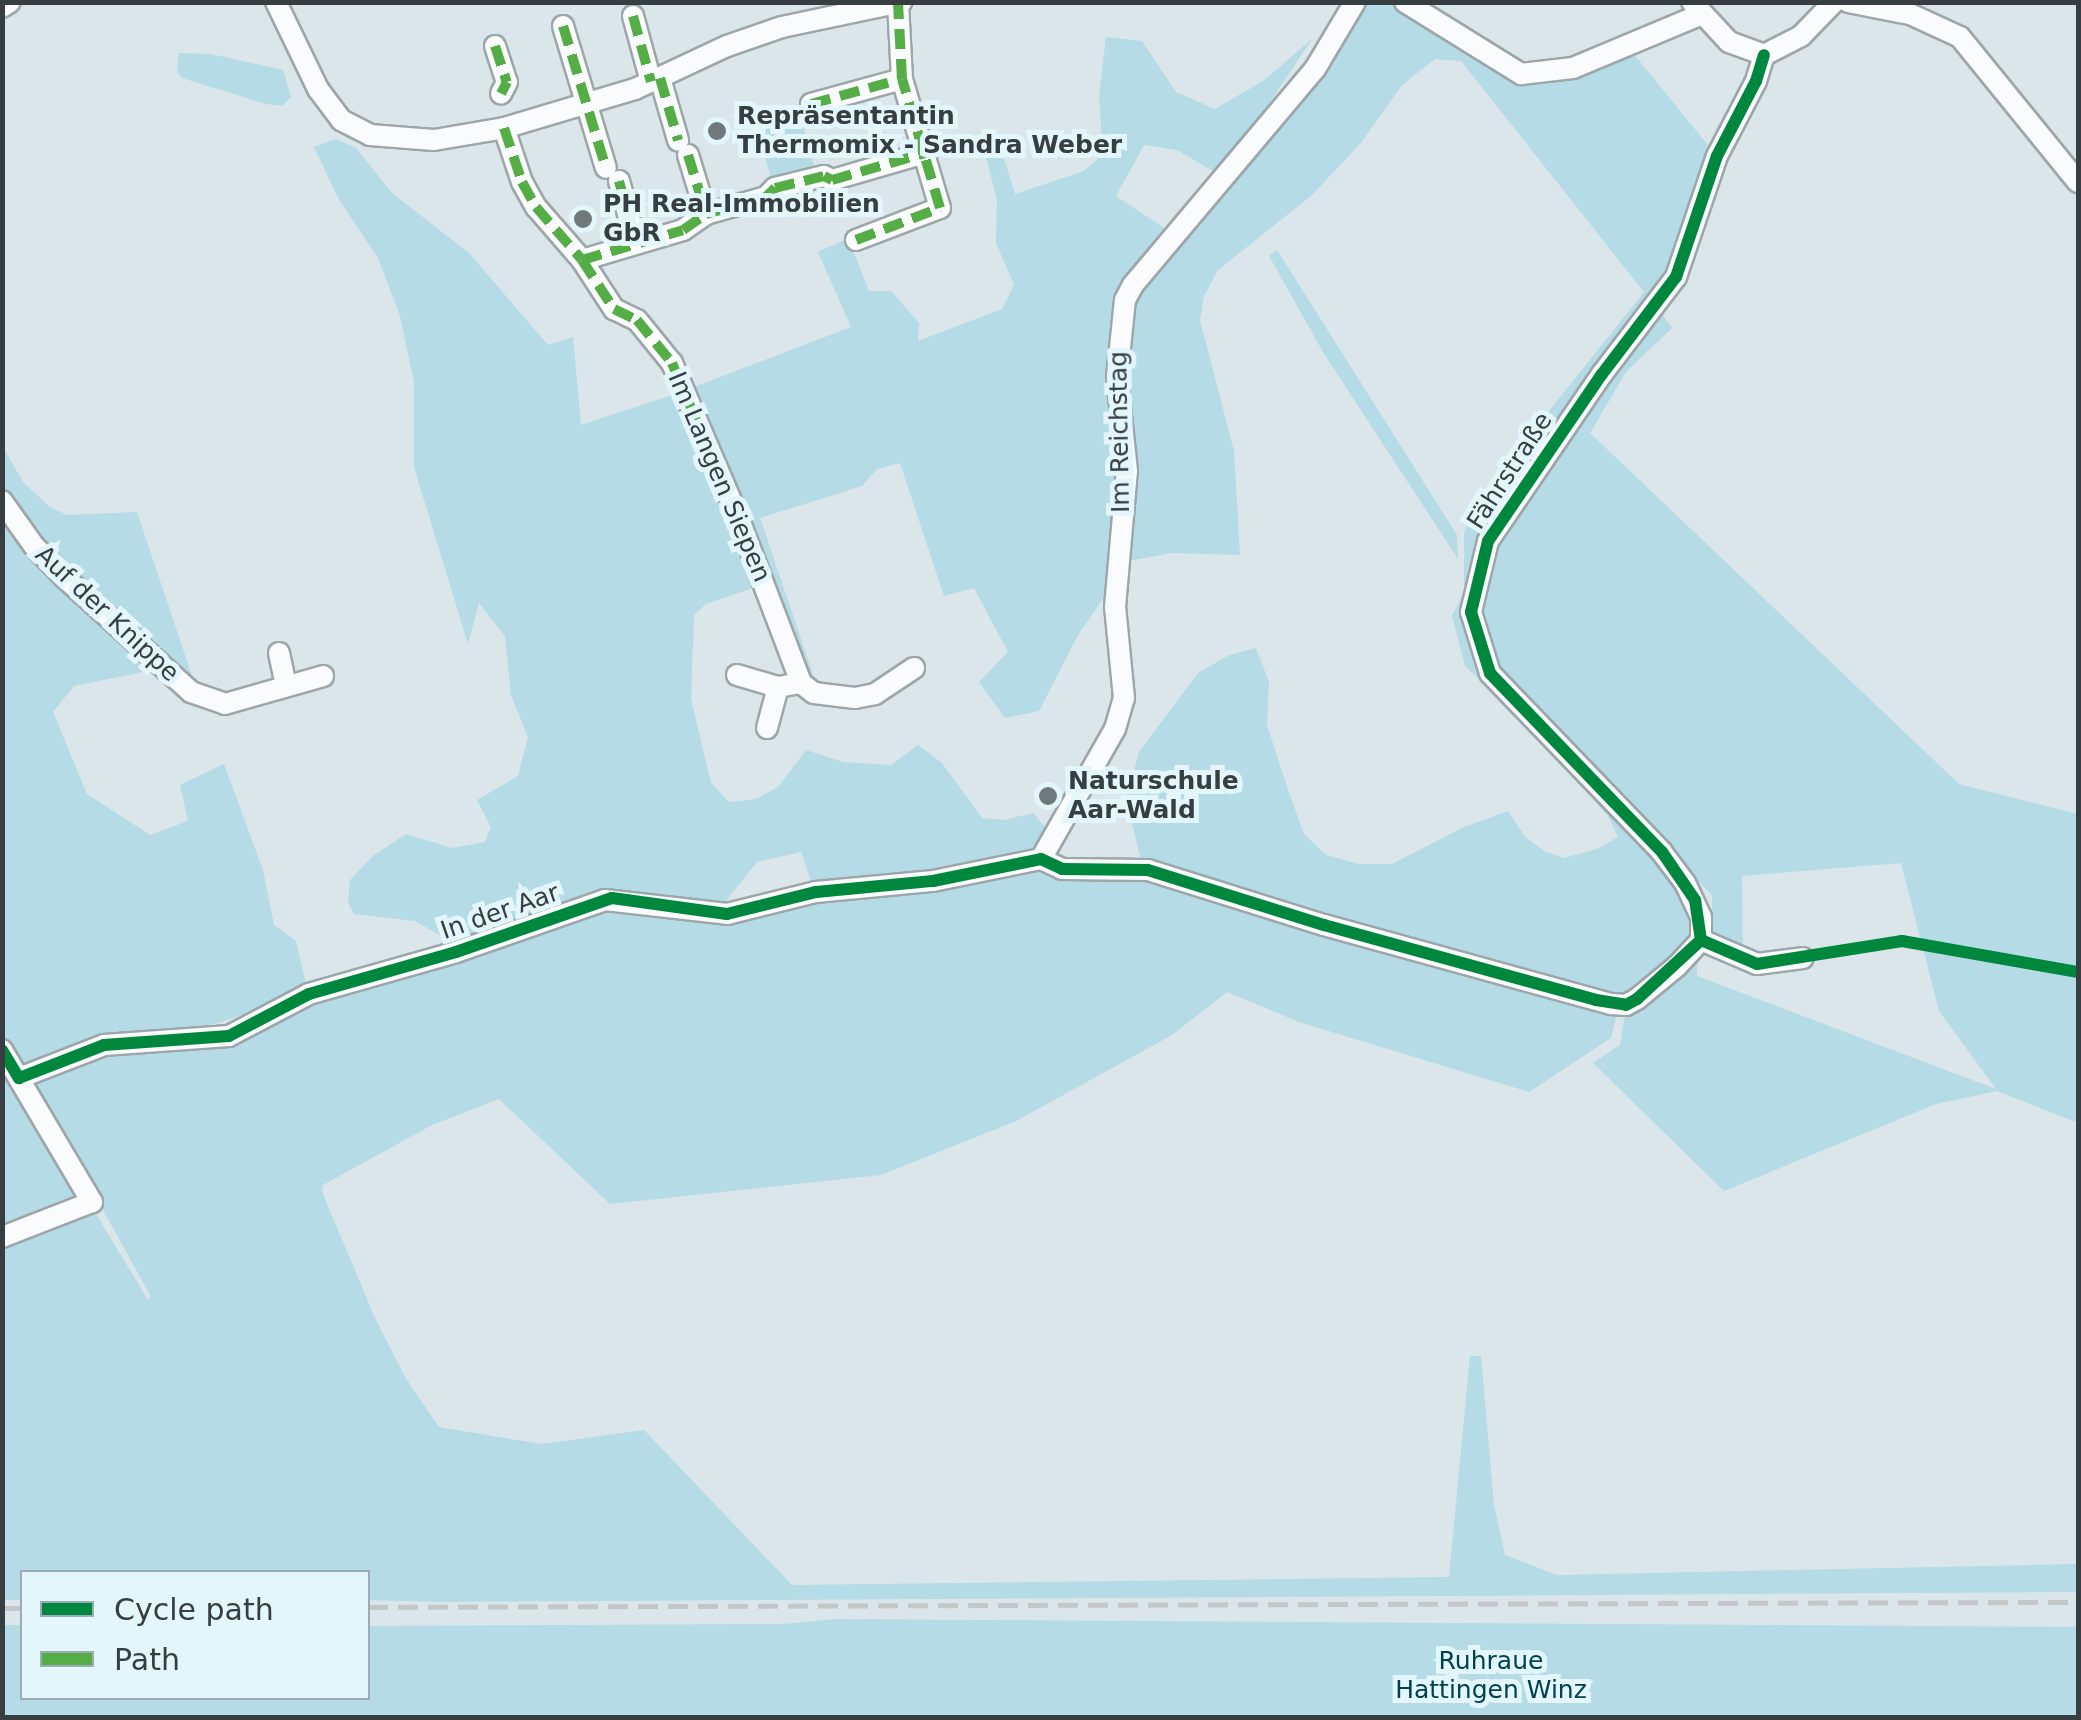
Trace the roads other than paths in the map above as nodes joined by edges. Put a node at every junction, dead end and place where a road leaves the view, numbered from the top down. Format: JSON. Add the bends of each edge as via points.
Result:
{"nodes":[{"id":1,"x":10,"y":2,"type":"edge"},
{"id":2,"x":276,"y":2,"type":"edge"},
{"id":3,"x":1355,"y":2,"type":"edge"},
{"id":4,"x":1404,"y":2,"type":"edge"},
{"id":5,"x":1834,"y":2,"type":"edge"},
{"id":6,"x":1848,"y":2,"type":"edge"},
{"id":7,"x":900,"y":3,"type":"edge"},
{"id":8,"x":2,"y":7,"type":"edge"},
{"id":9,"x":1696,"y":9,"type":"edge"},
{"id":10,"x":634,"y":16,"type":"dead end"},
{"id":11,"x":563,"y":26,"type":"dead end"},
{"id":12,"x":494,"y":46,"type":"dead end"},
{"id":13,"x":1764,"y":55,"type":"junction"},
{"id":14,"x":902,"y":79,"type":"junction"},
{"id":15,"x":656,"y":80,"type":"junction"},
{"id":16,"x":501,"y":94,"type":"dead end"},
{"id":17,"x":811,"y":104,"type":"dead end"},
{"id":18,"x":587,"y":105,"type":"junction"},
{"id":19,"x":504,"y":128,"type":"junction"},
{"id":20,"x":925,"y":153,"type":"junction"},
{"id":21,"x":2078,"y":182,"type":"edge"},
{"id":22,"x":706,"y":214,"type":"junction"},
{"id":23,"x":856,"y":240,"type":"dead end"},
{"id":24,"x":636,"y":243,"type":"junction"},
{"id":25,"x":582,"y":260,"type":"junction"},
{"id":26,"x":2,"y":501,"type":"edge"},
{"id":27,"x":786,"y":642,"type":"junction"},
{"id":28,"x":279,"y":653,"type":"dead end"},
{"id":29,"x":914,"y":668,"type":"dead end"},
{"id":30,"x":737,"y":675,"type":"dead end"},
{"id":31,"x":323,"y":676,"type":"dead end"},
{"id":32,"x":801,"y":683,"type":"junction"},
{"id":33,"x":773,"y":685,"type":"junction"},
{"id":34,"x":286,"y":686,"type":"junction"},
{"id":35,"x":767,"y":728,"type":"dead end"},
{"id":36,"x":1041,"y":859,"type":"junction"},
{"id":37,"x":1701,"y":940,"type":"junction"},
{"id":38,"x":1803,"y":958,"type":"dead end"},
{"id":39,"x":2,"y":1050,"type":"edge"},
{"id":40,"x":19,"y":1078,"type":"junction"},
{"id":41,"x":2,"y":1237,"type":"edge"}],
"edges":[{"from":1,"to":8,"type":"street"},
{"from":2,"to":19,"type":"street","via":[[318,89],[345,124],[370,135],[434,140]]},
{"from":3,"to":36,"type":"street","name":"Im Reichstag","via":[[1315,68],[1125,300],[1118,377],[1127,471],[1115,607],[1124,698],[1114,729]]},
{"from":4,"to":9,"type":"street","via":[[1522,74],[1574,68]]},
{"from":5,"to":13,"type":"street","via":[[1801,36]]},
{"from":6,"to":21,"type":"street","via":[[1910,14],[1960,37]]},
{"from":7,"to":14,"type":"street"},
{"from":7,"to":15,"type":"street","via":[[782,26]]},
{"from":9,"to":13,"type":"street","via":[[1729,42]]},
{"from":10,"to":15,"type":"street"},
{"from":11,"to":18,"type":"street"},
{"from":12,"to":16,"type":"street","via":[[507,82]]},
{"from":13,"to":37,"type":"street","name":"Fährstraße","via":[[1717,156],[1676,277],[1488,541],[1471,612],[1490,673],[1685,882],[1701,917]]},
{"from":14,"to":17,"type":"street"},
{"from":14,"to":20,"type":"street"},
{"from":15,"to":18,"type":"street"},
{"from":15,"to":22,"type":"street"},
{"from":18,"to":19,"type":"street"},
{"from":18,"to":24,"type":"street"},
{"from":19,"to":25,"type":"street","name":"Im Langen Siepen","via":[[526,192]]},
{"from":20,"to":22,"type":"street","via":[[832,180],[782,186],[766,198]]},
{"from":20,"to":23,"type":"street","via":[[940,208]]},
{"from":22,"to":24,"type":"street","via":[[683,230]]},
{"from":24,"to":25,"type":"street"},
{"from":25,"to":27,"type":"street","name":"Im Langen Siepen","via":[[614,308],[637,320],[672,363]]},
{"from":26,"to":34,"type":"street","name":"Auf der Knippe","via":[[65,578],[192,692],[224,704]]},
{"from":27,"to":32,"type":"street","name":"Im Langen Siepen"},
{"from":27,"to":33,"type":"street"},
{"from":28,"to":34,"type":"street"},
{"from":29,"to":32,"type":"street","via":[[874,694],[855,698],[814,692]]},
{"from":30,"to":33,"type":"street"},
{"from":31,"to":34,"type":"street","name":"Auf der Knippe"},
{"from":32,"to":33,"type":"street"},
{"from":33,"to":35,"type":"street"},
{"from":36,"to":37,"type":"street","via":[[1062,869],[1148,870],[1626,1006]]},
{"from":36,"to":40,"type":"street","name":"In der Aar","via":[[933,881],[816,892],[727,914],[605,900],[309,994],[229,1036],[104,1045]]},
{"from":37,"to":38,"type":"street","via":[[1757,964]]},
{"from":39,"to":40,"type":"street"},
{"from":40,"to":41,"type":"street","via":[[92,1202]]}]}
